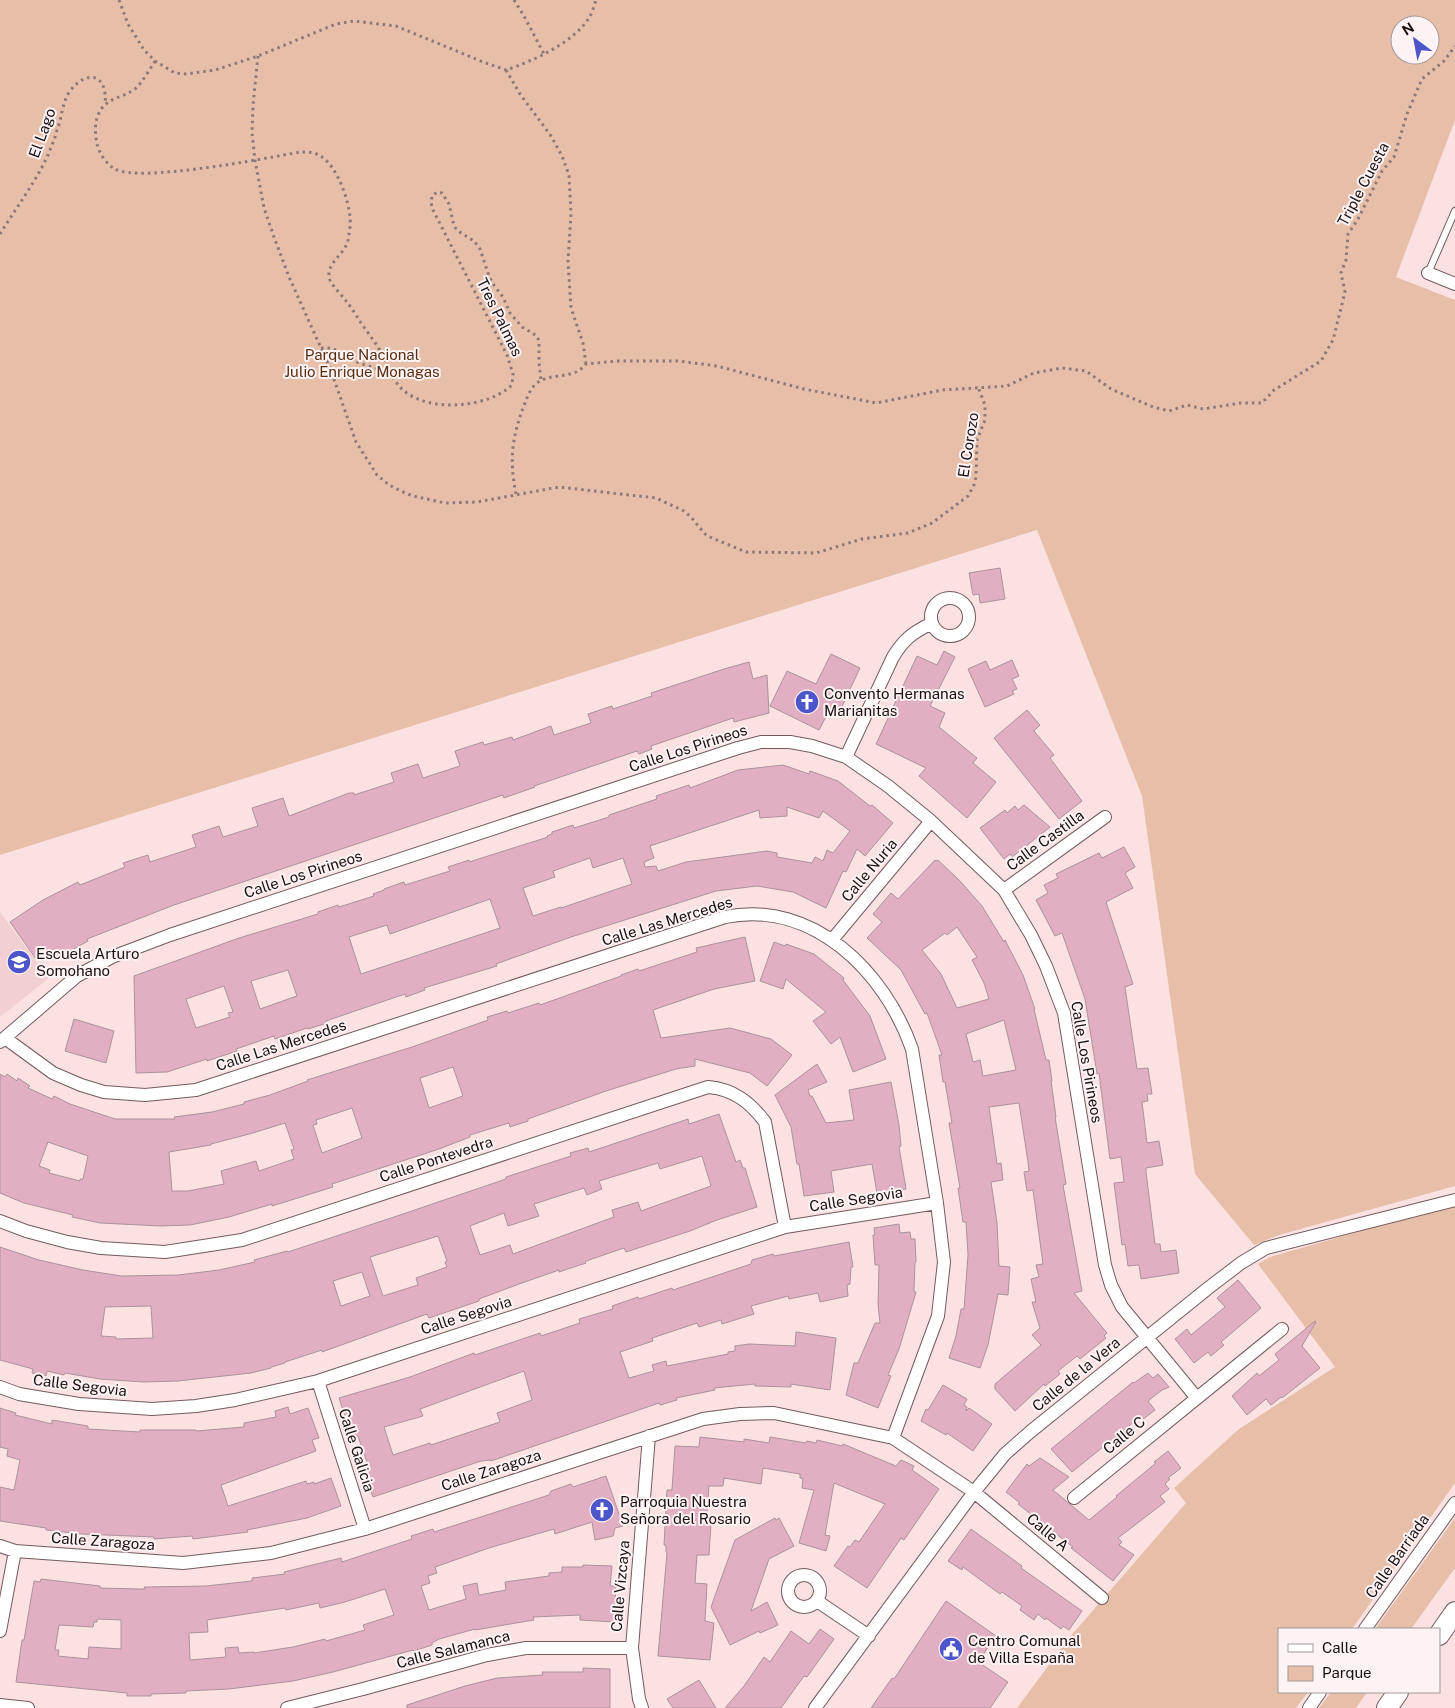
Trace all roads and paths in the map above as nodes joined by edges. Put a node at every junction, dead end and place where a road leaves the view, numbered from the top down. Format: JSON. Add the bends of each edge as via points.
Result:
{"nodes":[{"id":1,"x":120,"y":0,"type":"edge"},
{"id":2,"x":514,"y":0,"type":"edge"},
{"id":3,"x":596,"y":0,"type":"edge"},
{"id":4,"x":1455,"y":46,"type":"edge"},
{"id":5,"x":544,"y":54,"type":"junction"},
{"id":6,"x":258,"y":56,"type":"junction"},
{"id":7,"x":155,"y":61,"type":"junction"},
{"id":8,"x":506,"y":70,"type":"junction"},
{"id":9,"x":105,"y":104,"type":"junction"},
{"id":10,"x":255,"y":160,"type":"junction"},
{"id":11,"x":1455,"y":211,"type":"edge"},
{"id":12,"x":0,"y":234,"type":"edge"},
{"id":13,"x":1428,"y":273,"type":"joint"},
{"id":14,"x":1455,"y":284,"type":"edge"},
{"id":15,"x":321,"y":348,"type":"junction"},
{"id":16,"x":586,"y":364,"type":"junction"},
{"id":17,"x":390,"y":373,"type":"junction"},
{"id":18,"x":541,"y":380,"type":"junction"},
{"id":19,"x":978,"y":387,"type":"junction"},
{"id":20,"x":516,"y":494,"type":"junction"},
{"id":21,"x":932,"y":622,"type":"dead end"},
{"id":22,"x":846,"y":757,"type":"junction"},
{"id":23,"x":1105,"y":817,"type":"dead end"},
{"id":24,"x":931,"y":821,"type":"junction"},
{"id":25,"x":1004,"y":890,"type":"junction"},
{"id":26,"x":832,"y":940,"type":"junction"},
{"id":27,"x":2,"y":1040,"type":"edge"},
{"id":28,"x":1455,"y":1200,"type":"edge"},
{"id":29,"x":937,"y":1203,"type":"junction"},
{"id":30,"x":0,"y":1221,"type":"edge"},
{"id":31,"x":785,"y":1227,"type":"junction"},
{"id":32,"x":1282,"y":1329,"type":"dead end"},
{"id":33,"x":1146,"y":1338,"type":"junction"},
{"id":34,"x":318,"y":1381,"type":"junction"},
{"id":35,"x":0,"y":1387,"type":"edge"},
{"id":36,"x":1196,"y":1397,"type":"junction"},
{"id":37,"x":649,"y":1436,"type":"junction"},
{"id":38,"x":893,"y":1438,"type":"junction"},
{"id":39,"x":974,"y":1492,"type":"junction"},
{"id":40,"x":1074,"y":1498,"type":"dead end"},
{"id":41,"x":1455,"y":1503,"type":"edge"},
{"id":42,"x":365,"y":1529,"type":"junction"},
{"id":43,"x":0,"y":1546,"type":"edge"},
{"id":44,"x":16,"y":1551,"type":"junction"},
{"id":45,"x":1102,"y":1598,"type":"dead end"},
{"id":46,"x":817,"y":1600,"type":"dead end"},
{"id":47,"x":1455,"y":1612,"type":"edge"},
{"id":48,"x":1366,"y":1628,"type":"edge"},
{"id":49,"x":0,"y":1632,"type":"edge"},
{"id":50,"x":1440,"y":1634,"type":"edge"},
{"id":51,"x":868,"y":1636,"type":"junction"},
{"id":52,"x":632,"y":1648,"type":"junction"},
{"id":53,"x":1319,"y":1693,"type":"edge"},
{"id":54,"x":1397,"y":1693,"type":"edge"},
{"id":55,"x":0,"y":1705,"type":"edge"},
{"id":56,"x":28,"y":1708,"type":"edge"},
{"id":57,"x":287,"y":1708,"type":"edge"},
{"id":58,"x":642,"y":1708,"type":"edge"},
{"id":59,"x":815,"y":1708,"type":"edge"},
{"id":60,"x":1309,"y":1708,"type":"edge"},
{"id":61,"x":1387,"y":1708,"type":"edge"}],
"edges":[{"from":1,"to":7,"type":"path","via":[[128,24]]},
{"from":2,"to":5,"type":"path"},
{"from":3,"to":5,"type":"path","via":[[589,18],[574,34]]},
{"from":4,"to":19,"type":"path","name":"Triple Cuesta","via":[[1444,61],[1422,79],[1394,157],[1382,170],[1348,234],[1346,260],[1341,273],[1345,292],[1334,340],[1321,361],[1274,390],[1262,403],[1203,409],[1187,405],[1169,411],[1153,407],[1111,389],[1086,371],[1062,368],[1034,373],[1007,386]]},
{"from":5,"to":8,"type":"path"},
{"from":6,"to":7,"type":"path","via":[[215,70],[186,74],[175,73]]},
{"from":6,"to":8,"type":"path","via":[[336,24],[354,21],[396,26]]},
{"from":6,"to":10,"type":"path","name":"El Corozo","via":[[252,133]]},
{"from":7,"to":9,"type":"path","via":[[135,89]]},
{"from":8,"to":16,"type":"path","via":[[551,136],[569,175],[571,308],[583,343]]},
{"from":9,"to":10,"type":"path","via":[[99,112],[95,134],[98,149],[115,169],[129,173],[167,173]]},
{"from":9,"to":12,"type":"path","name":"El Lago","via":[[104,87],[97,78],[82,79],[69,92],[48,156]]},
{"from":10,"to":15,"type":"path","name":"El Corozo","via":[[264,208],[288,277]]},
{"from":10,"to":17,"type":"path","name":"Tres Palmas","via":[[312,152],[321,156],[334,171],[343,189],[350,218],[347,245],[330,267],[329,279],[376,344]]},
{"from":11,"to":13,"type":"lane"},
{"from":13,"to":14,"type":"street"},
{"from":15,"to":17,"type":"path","via":[[340,352],[354,361]]},
{"from":15,"to":20,"type":"path","name":"El Corozo","via":[[356,442],[377,475],[388,485],[413,496],[445,503],[477,502]]},
{"from":16,"to":18,"type":"path","via":[[569,374]]},
{"from":16,"to":19,"type":"path","name":"Triple Cuesta","via":[[678,361],[717,366],[804,389],[876,403]]},
{"from":17,"to":18,"type":"path","name":"Tres Palmas","via":[[406,393],[440,405],[482,401],[503,393],[512,385],[514,374],[507,355],[433,210],[432,196],[440,192],[447,198],[455,228],[480,249],[492,284],[503,296],[510,313],[537,336]]},
{"from":18,"to":20,"type":"path","via":[[531,391],[516,427],[512,467]]},
{"from":19,"to":20,"type":"path","name":"El Corozo","via":[[986,412],[977,440],[974,485],[958,505],[932,523],[908,533],[862,539],[816,553],[752,553],[705,534],[684,511],[656,498],[559,487]]},
{"from":21,"to":22,"type":"street","via":[[911,634],[900,645]]},
{"from":22,"to":24,"type":"street","name":"Calle Los Pirineos"},
{"from":22,"to":27,"type":"street","name":"Calle Los Pirineos","via":[[790,742],[761,742],[170,935],[112,957],[77,976]]},
{"from":23,"to":25,"type":"street","name":"Calle Castilla"},
{"from":24,"to":25,"type":"street","name":"Calle Los Pirineos"},
{"from":24,"to":26,"type":"street","name":"Calle Nuria"},
{"from":25,"to":33,"type":"street","name":"Calle Los Pirineos","via":[[1031,935],[1064,1013],[1104,1264],[1122,1307]]},
{"from":26,"to":27,"type":"street","name":"Calle Las Mercedes","via":[[780,917],[758,914],[725,918],[196,1090],[165,1094],[104,1092],[81,1085],[53,1073]]},
{"from":26,"to":29,"type":"street","name":"Calle Las Mercedes","via":[[876,980],[905,1028],[912,1049]]},
{"from":28,"to":33,"type":"street","name":"Calle de la Vera","via":[[1266,1248],[1241,1263]]},
{"from":29,"to":31,"type":"street","name":"Calle Segovia"},
{"from":29,"to":38,"type":"street","name":"Calle Las Mercedes","via":[[944,1262],[938,1316]]},
{"from":30,"to":31,"type":"street","name":"Calle Pontevedra","via":[[67,1242],[101,1248],[166,1252],[242,1240],[708,1086],[722,1088],[743,1099],[765,1122]]},
{"from":31,"to":34,"type":"street","name":"Calle Segovia"},
{"from":32,"to":36,"type":"street","name":"Calle C"},
{"from":33,"to":36,"type":"street"},
{"from":33,"to":39,"type":"street","name":"Calle de la Vera","via":[[1017,1443]]},
{"from":34,"to":35,"type":"street","name":"Calle Segovia","via":[[235,1400],[152,1409],[79,1404],[20,1394]]},
{"from":34,"to":42,"type":"street","name":"Calle Galicia"},
{"from":36,"to":40,"type":"street","name":"Calle C"},
{"from":37,"to":38,"type":"street","name":"Calle Zaragoza","via":[[703,1419],[774,1412]]},
{"from":37,"to":42,"type":"street","name":"Calle Zaragoza"},
{"from":37,"to":52,"type":"street","name":"Calle Vizcaya"},
{"from":38,"to":39,"type":"street","name":"Calle Zaragoza"},
{"from":39,"to":45,"type":"street","name":"Calle A"},
{"from":39,"to":51,"type":"street","name":"Calle de la Vera"},
{"from":41,"to":48,"type":"street","name":"Calle Barriada"},
{"from":42,"to":44,"type":"street","name":"Calle Zaragoza","via":[[270,1553],[183,1563]]},
{"from":43,"to":44,"type":"street","name":"Calle Zaragoza"},
{"from":44,"to":49,"type":"street"},
{"from":46,"to":51,"type":"street"},
{"from":47,"to":50,"type":"main road"},
{"from":51,"to":59,"type":"street","name":"Calle de la Vera"},
{"from":52,"to":57,"type":"street","name":"Calle Salamanca","via":[[526,1648],[487,1655]]},
{"from":52,"to":58,"type":"street","name":"Calle Vizcaya"},
{"from":53,"to":60,"type":"street"},
{"from":54,"to":61,"type":"main road"},
{"from":55,"to":56,"type":"street"}]}
